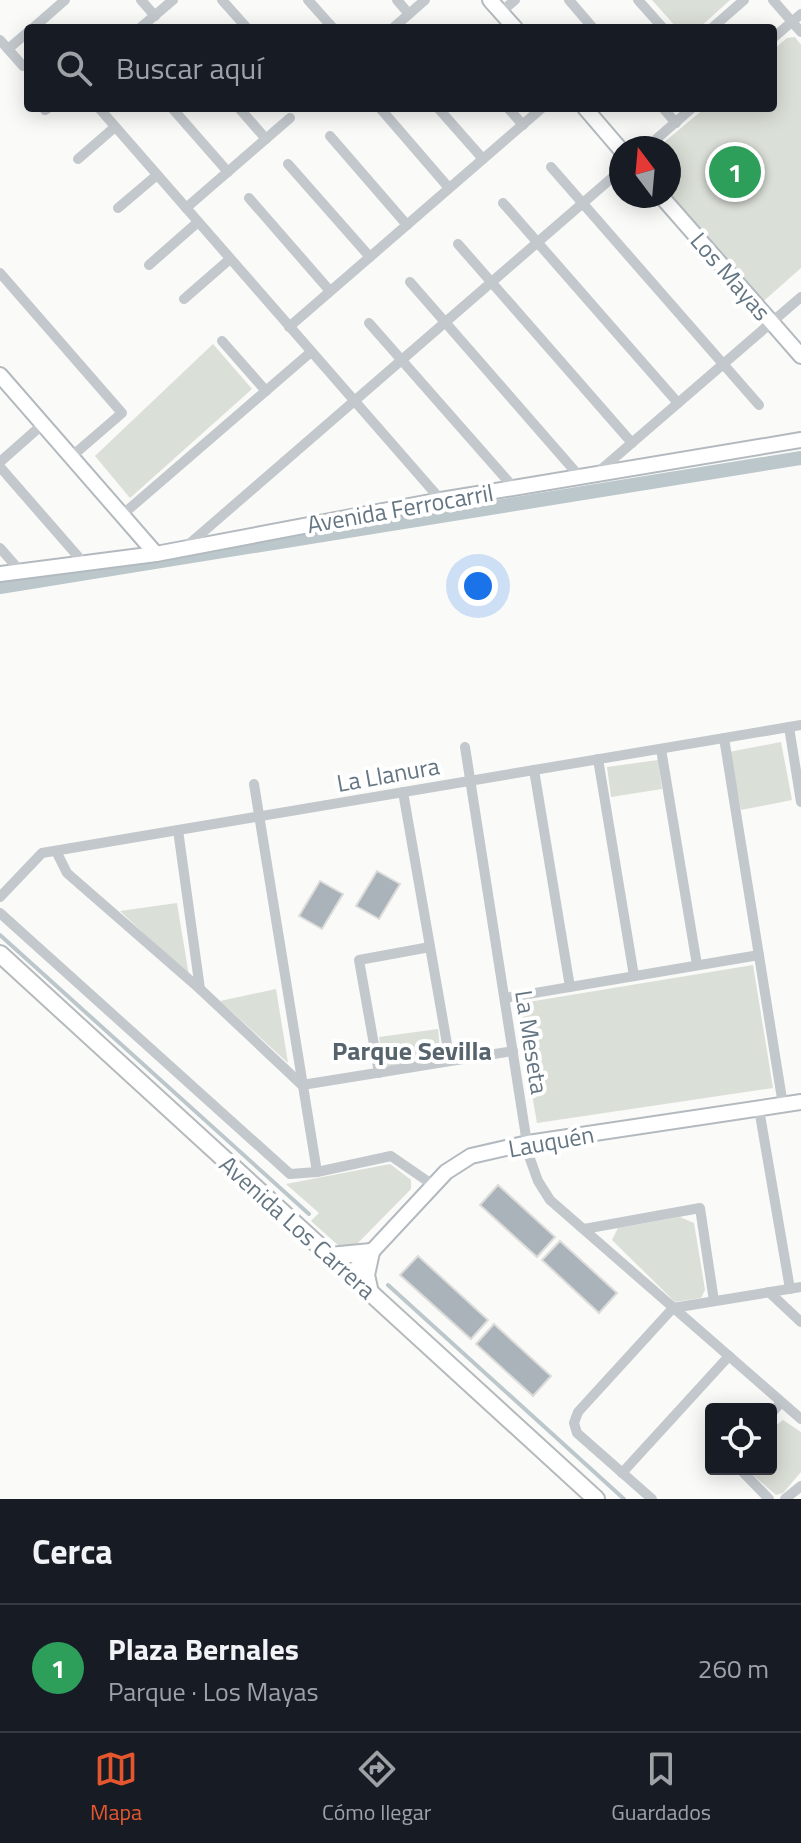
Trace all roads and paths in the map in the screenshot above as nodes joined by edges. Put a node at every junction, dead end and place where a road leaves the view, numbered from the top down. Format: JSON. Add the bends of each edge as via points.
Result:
{"nodes":[{"id":1,"x":141,"y":0,"type":"edge"},
{"id":2,"x":173,"y":0,"type":"edge"},
{"id":3,"x":222,"y":0,"type":"edge"},
{"id":4,"x":308,"y":0,"type":"edge"},
{"id":5,"x":397,"y":0,"type":"edge"},
{"id":6,"x":425,"y":0,"type":"edge"},
{"id":7,"x":490,"y":0,"type":"edge"},
{"id":8,"x":515,"y":0,"type":"edge"},
{"id":9,"x":569,"y":0,"type":"edge"},
{"id":10,"x":638,"y":0,"type":"edge"},
{"id":11,"x":744,"y":0,"type":"edge"},
{"id":12,"x":773,"y":0,"type":"edge"},
{"id":13,"x":58,"y":2,"type":"edge"},
{"id":14,"x":501,"y":12,"type":"junction"},
{"id":15,"x":409,"y":14,"type":"junction"},
{"id":16,"x":155,"y":16,"type":"junction"},
{"id":17,"x":797,"y":18,"type":"edge"},
{"id":18,"x":37,"y":24,"type":"edge"},
{"id":19,"x":145,"y":24,"type":"edge"},
{"id":20,"x":243,"y":24,"type":"edge"},
{"id":21,"x":329,"y":24,"type":"edge"},
{"id":22,"x":398,"y":24,"type":"edge"},
{"id":23,"x":512,"y":24,"type":"edge"},
{"id":24,"x":590,"y":24,"type":"edge"},
{"id":25,"x":659,"y":24,"type":"edge"},
{"id":26,"x":717,"y":24,"type":"edge"},
{"id":27,"x":801,"y":32,"type":"edge"},
{"id":28,"x":24,"y":35,"type":"edge"},
{"id":29,"x":777,"y":35,"type":"edge"},
{"id":30,"x":0,"y":40,"type":"edge"},
{"id":31,"x":8,"y":49,"type":"junction"},
{"id":32,"x":23,"y":66,"type":"dead end"},
{"id":33,"x":102,"y":112,"type":"edge"},
{"id":34,"x":176,"y":112,"type":"edge"},
{"id":35,"x":242,"y":112,"type":"edge"},
{"id":36,"x":383,"y":112,"type":"edge"},
{"id":37,"x":442,"y":112,"type":"edge"},
{"id":38,"x":512,"y":112,"type":"edge"},
{"id":39,"x":538,"y":112,"type":"edge"},
{"id":40,"x":588,"y":112,"type":"edge"},
{"id":41,"x":666,"y":112,"type":"edge"},
{"id":42,"x":688,"y":112,"type":"edge"},
{"id":43,"x":290,"y":118,"type":"dead end"},
{"id":44,"x":676,"y":123,"type":"junction"},
{"id":45,"x":523,"y":125,"type":"junction"},
{"id":46,"x":115,"y":127,"type":"junction"},
{"id":47,"x":330,"y":136,"type":"dead end"},
{"id":48,"x":609,"y":136,"type":"edge"},
{"id":49,"x":660,"y":136,"type":"edge"},
{"id":50,"x":266,"y":139,"type":"junction"},
{"id":51,"x":78,"y":159,"type":"dead end"},
{"id":52,"x":483,"y":159,"type":"junction"},
{"id":53,"x":288,"y":164,"type":"dead end"},
{"id":54,"x":551,"y":167,"type":"dead end"},
{"id":55,"x":228,"y":172,"type":"junction"},
{"id":56,"x":157,"y":175,"type":"junction"},
{"id":57,"x":609,"y":180,"type":"edge"},
{"id":58,"x":449,"y":188,"type":"junction"},
{"id":59,"x":249,"y":198,"type":"dead end"},
{"id":60,"x":503,"y":203,"type":"dead end"},
{"id":61,"x":583,"y":203,"type":"junction"},
{"id":62,"x":118,"y":208,"type":"dead end"},
{"id":63,"x":186,"y":208,"type":"junction"},
{"id":64,"x":671,"y":208,"type":"edge"},
{"id":65,"x":198,"y":222,"type":"junction"},
{"id":66,"x":407,"y":225,"type":"junction"},
{"id":67,"x":538,"y":242,"type":"junction"},
{"id":68,"x":458,"y":244,"type":"dead end"},
{"id":69,"x":370,"y":257,"type":"junction"},
{"id":70,"x":230,"y":259,"type":"junction"},
{"id":71,"x":149,"y":265,"type":"dead end"},
{"id":72,"x":0,"y":273,"type":"edge"},
{"id":73,"x":410,"y":282,"type":"dead end"},
{"id":74,"x":491,"y":282,"type":"junction"},
{"id":75,"x":330,"y":291,"type":"junction"},
{"id":76,"x":801,"y":297,"type":"edge"},
{"id":77,"x":184,"y":299,"type":"dead end"},
{"id":78,"x":445,"y":322,"type":"junction"},
{"id":79,"x":771,"y":322,"type":"junction"},
{"id":80,"x":369,"y":323,"type":"dead end"},
{"id":81,"x":289,"y":327,"type":"junction"},
{"id":82,"x":222,"y":341,"type":"dead end"},
{"id":83,"x":311,"y":352,"type":"junction"},
{"id":84,"x":801,"y":356,"type":"edge"},
{"id":85,"x":402,"y":360,"type":"junction"},
{"id":86,"x":723,"y":364,"type":"junction"},
{"id":87,"x":0,"y":375,"type":"edge"},
{"id":88,"x":266,"y":391,"type":"junction"},
{"id":89,"x":354,"y":401,"type":"junction"},
{"id":90,"x":678,"y":403,"type":"junction"},
{"id":91,"x":759,"y":405,"type":"dead end"},
{"id":92,"x":43,"y":424,"type":"junction"},
{"id":93,"x":801,"y":440,"type":"edge"},
{"id":94,"x":632,"y":443,"type":"junction"},
{"id":95,"x":71,"y":457,"type":"junction"},
{"id":96,"x":0,"y":464,"type":"edge"},
{"id":97,"x":588,"y":476,"type":"junction"},
{"id":98,"x":514,"y":488,"type":"junction"},
{"id":99,"x":441,"y":500,"type":"junction"},
{"id":100,"x":122,"y":515,"type":"junction"},
{"id":101,"x":188,"y":545,"type":"junction"},
{"id":102,"x":0,"y":548,"type":"edge"},
{"id":103,"x":156,"y":554,"type":"junction"},
{"id":104,"x":82,"y":561,"type":"junction"},
{"id":105,"x":21,"y":572,"type":"junction"},
{"id":106,"x":0,"y":574,"type":"edge"},
{"id":107,"x":801,"y":725,"type":"edge"},
{"id":108,"x":789,"y":727,"type":"junction"},
{"id":109,"x":724,"y":738,"type":"junction"},
{"id":110,"x":465,"y":747,"type":"dead end"},
{"id":111,"x":661,"y":749,"type":"junction"},
{"id":112,"x":598,"y":759,"type":"junction"},
{"id":113,"x":534,"y":770,"type":"junction"},
{"id":114,"x":471,"y":781,"type":"junction"},
{"id":115,"x":254,"y":784,"type":"dead end"},
{"id":116,"x":403,"y":792,"type":"junction"},
{"id":117,"x":801,"y":802,"type":"edge"},
{"id":118,"x":259,"y":816,"type":"junction"},
{"id":119,"x":178,"y":830,"type":"junction"},
{"id":120,"x":56,"y":851,"type":"junction"},
{"id":121,"x":0,"y":897,"type":"edge"},
{"id":122,"x":0,"y":913,"type":"edge"},
{"id":123,"x":430,"y":947,"type":"junction"},
{"id":124,"x":0,"y":954,"type":"edge"},
{"id":125,"x":759,"y":955,"type":"junction"},
{"id":126,"x":697,"y":965,"type":"junction"},
{"id":127,"x":634,"y":976,"type":"junction"},
{"id":128,"x":570,"y":987,"type":"junction"},
{"id":129,"x":200,"y":989,"type":"junction"},
{"id":130,"x":505,"y":998,"type":"junction"},
{"id":131,"x":513,"y":1051,"type":"junction"},
{"id":132,"x":450,"y":1061,"type":"junction"},
{"id":133,"x":379,"y":1073,"type":"junction"},
{"id":134,"x":302,"y":1085,"type":"junction"},
{"id":135,"x":801,"y":1102,"type":"edge"},
{"id":136,"x":783,"y":1105,"type":"junction"},
{"id":137,"x":759,"y":1109,"type":"junction"},
{"id":138,"x":528,"y":1143,"type":"junction"},
{"id":139,"x":317,"y":1172,"type":"junction"},
{"id":140,"x":433,"y":1185,"type":"junction"},
{"id":141,"x":584,"y":1229,"type":"junction"},
{"id":142,"x":371,"y":1252,"type":"junction"},
{"id":143,"x":330,"y":1256,"type":"junction"},
{"id":144,"x":350,"y":1275,"type":"junction"},
{"id":145,"x":795,"y":1288,"type":"edge"},
{"id":146,"x":769,"y":1292,"type":"junction"},
{"id":147,"x":370,"y":1293,"type":"junction"},
{"id":148,"x":714,"y":1301,"type":"junction"},
{"id":149,"x":673,"y":1308,"type":"junction"},
{"id":150,"x":801,"y":1322,"type":"edge"},
{"id":151,"x":729,"y":1356,"type":"junction"},
{"id":152,"x":781,"y":1402,"type":"junction"},
{"id":153,"x":777,"y":1407,"type":"edge"},
{"id":154,"x":801,"y":1419,"type":"edge"},
{"id":155,"x":622,"y":1473,"type":"junction"},
{"id":156,"x":746,"y":1475,"type":"edge"},
{"id":157,"x":801,"y":1486,"type":"edge"},
{"id":158,"x":596,"y":1499,"type":"edge"},
{"id":159,"x":652,"y":1499,"type":"edge"},
{"id":160,"x":769,"y":1499,"type":"edge"},
{"id":161,"x":785,"y":1499,"type":"edge"}],
"edges":[{"from":1,"to":16,"type":"street"},
{"from":2,"to":16,"type":"street"},
{"from":3,"to":20,"type":"street"},
{"from":4,"to":21,"type":"street"},
{"from":5,"to":15,"type":"street"},
{"from":6,"to":15,"type":"street"},
{"from":7,"to":14,"type":"street"},
{"from":8,"to":14,"type":"street"},
{"from":9,"to":24,"type":"street"},
{"from":10,"to":25,"type":"street"},
{"from":11,"to":26,"type":"street"},
{"from":12,"to":17,"type":"street"},
{"from":13,"to":18,"type":"street"},
{"from":14,"to":23,"type":"street"},
{"from":15,"to":22,"type":"street"},
{"from":16,"to":19,"type":"street"},
{"from":17,"to":27,"type":"street"},
{"from":17,"to":29,"type":"street"},
{"from":28,"to":31,"type":"street"},
{"from":30,"to":31,"type":"street"},
{"from":31,"to":32,"type":"street"},
{"from":33,"to":46,"type":"street"},
{"from":34,"to":55,"type":"street"},
{"from":35,"to":50,"type":"street"},
{"from":36,"to":58,"type":"street"},
{"from":37,"to":52,"type":"street"},
{"from":38,"to":45,"type":"street"},
{"from":39,"to":45,"type":"street"},
{"from":40,"to":48,"type":"street"},
{"from":41,"to":44,"type":"street"},
{"from":42,"to":44,"type":"street"},
{"from":43,"to":50,"type":"street"},
{"from":44,"to":49,"type":"street"},
{"from":45,"to":52,"type":"street"},
{"from":46,"to":51,"type":"street"},
{"from":46,"to":56,"type":"street"},
{"from":47,"to":66,"type":"street"},
{"from":50,"to":55,"type":"street"},
{"from":52,"to":58,"type":"street"},
{"from":53,"to":69,"type":"street"},
{"from":54,"to":61,"type":"street"},
{"from":55,"to":63,"type":"street"},
{"from":56,"to":62,"type":"street"},
{"from":56,"to":63,"type":"street"},
{"from":57,"to":61,"type":"street"},
{"from":58,"to":66,"type":"street"},
{"from":59,"to":75,"type":"street"},
{"from":60,"to":67,"type":"street"},
{"from":61,"to":67,"type":"street"},
{"from":61,"to":86,"type":"street"},
{"from":63,"to":65,"type":"street"},
{"from":64,"to":79,"type":"street","name":"Los Mayas"},
{"from":65,"to":70,"type":"street"},
{"from":65,"to":71,"type":"street"},
{"from":66,"to":69,"type":"street"},
{"from":67,"to":74,"type":"street"},
{"from":67,"to":90,"type":"street"},
{"from":68,"to":74,"type":"street"},
{"from":69,"to":75,"type":"street"},
{"from":70,"to":77,"type":"street"},
{"from":70,"to":81,"type":"street"},
{"from":72,"to":95,"type":"street","via":[[122,413]]},
{"from":73,"to":78,"type":"street"},
{"from":74,"to":78,"type":"street"},
{"from":74,"to":94,"type":"street"},
{"from":75,"to":81,"type":"street"},
{"from":76,"to":79,"type":"street"},
{"from":78,"to":85,"type":"street"},
{"from":78,"to":97,"type":"street"},
{"from":79,"to":84,"type":"street","name":"Los Mayas"},
{"from":79,"to":86,"type":"street"},
{"from":80,"to":85,"type":"street"},
{"from":81,"to":83,"type":"street"},
{"from":82,"to":88,"type":"street"},
{"from":83,"to":88,"type":"street"},
{"from":83,"to":89,"type":"street"},
{"from":85,"to":89,"type":"street"},
{"from":85,"to":98,"type":"street"},
{"from":86,"to":90,"type":"street"},
{"from":86,"to":91,"type":"street"},
{"from":87,"to":92,"type":"street"},
{"from":88,"to":100,"type":"street"},
{"from":89,"to":99,"type":"street"},
{"from":89,"to":101,"type":"street"},
{"from":90,"to":94,"type":"street"},
{"from":92,"to":95,"type":"street"},
{"from":92,"to":96,"type":"street"},
{"from":93,"to":97,"type":"street","name":"Avenida Ferrocarril"},
{"from":94,"to":97,"type":"street"},
{"from":95,"to":100,"type":"street"},
{"from":96,"to":104,"type":"street"},
{"from":97,"to":98,"type":"street","name":"Avenida Ferrocarril"},
{"from":98,"to":99,"type":"street","name":"Avenida Ferrocarril"},
{"from":99,"to":101,"type":"street","name":"Avenida Ferrocarril"},
{"from":100,"to":103,"type":"street"},
{"from":101,"to":103,"type":"street","name":"Avenida Ferrocarril"},
{"from":102,"to":105,"type":"street"},
{"from":103,"to":104,"type":"street","name":"Avenida Ferrocarril"},
{"from":104,"to":105,"type":"street","name":"Avenida Ferrocarril"},
{"from":105,"to":106,"type":"street","name":"Avenida Ferrocarril"},
{"from":107,"to":108,"type":"street","name":"La Llanura"},
{"from":108,"to":109,"type":"street","name":"La Llanura"},
{"from":108,"to":117,"type":"street"},
{"from":109,"to":111,"type":"street","name":"La Llanura"},
{"from":109,"to":125,"type":"street"},
{"from":110,"to":114,"type":"street","name":"La Meseta"},
{"from":111,"to":112,"type":"street","name":"La Llanura"},
{"from":111,"to":126,"type":"street"},
{"from":112,"to":113,"type":"street","name":"La Llanura"},
{"from":112,"to":127,"type":"street"},
{"from":113,"to":114,"type":"street","name":"La Llanura"},
{"from":113,"to":128,"type":"street"},
{"from":114,"to":116,"type":"street","name":"La Llanura"},
{"from":114,"to":130,"type":"street","name":"La Meseta"},
{"from":115,"to":118,"type":"street"},
{"from":116,"to":118,"type":"street","name":"La Llanura"},
{"from":116,"to":123,"type":"street"},
{"from":118,"to":119,"type":"street","name":"La Llanura"},
{"from":118,"to":134,"type":"street"},
{"from":119,"to":120,"type":"street","name":"La Llanura"},
{"from":119,"to":129,"type":"street"},
{"from":120,"to":121,"type":"street","name":"La Llanura","via":[[42,853]]},
{"from":120,"to":129,"type":"street","via":[[67,873]]},
{"from":122,"to":139,"type":"street","via":[[290,1174]]},
{"from":123,"to":132,"type":"street"},
{"from":123,"to":133,"type":"street","via":[[359,960]]},
{"from":124,"to":143,"type":"main road","name":"Avenida Los Carrera"},
{"from":125,"to":126,"type":"street"},
{"from":125,"to":136,"type":"street"},
{"from":126,"to":127,"type":"street"},
{"from":127,"to":128,"type":"street"},
{"from":128,"to":130,"type":"street"},
{"from":129,"to":134,"type":"street"},
{"from":130,"to":131,"type":"street","name":"La Meseta"},
{"from":131,"to":132,"type":"street"},
{"from":131,"to":138,"type":"street","name":"La Meseta"},
{"from":132,"to":133,"type":"street"},
{"from":133,"to":134,"type":"street"},
{"from":134,"to":139,"type":"street"},
{"from":135,"to":136,"type":"street","name":"Lauquén"},
{"from":136,"to":137,"type":"street","name":"Lauquén"},
{"from":137,"to":138,"type":"street","name":"Lauquén"},
{"from":137,"to":145,"type":"street"},
{"from":138,"to":140,"type":"street","name":"Lauquén","via":[[463,1160]]},
{"from":138,"to":141,"type":"street","name":"La Meseta","via":[[543,1191]]},
{"from":139,"to":140,"type":"street","via":[[391,1156]]},
{"from":140,"to":142,"type":"street","name":"Lauquén"},
{"from":141,"to":148,"type":"street","via":[[700,1208]]},
{"from":141,"to":149,"type":"street","name":"La Meseta"},
{"from":142,"to":143,"type":"main road"},
{"from":142,"to":144,"type":"street","name":"Lauquén"},
{"from":142,"to":147,"type":"main road","via":[[366,1275]]},
{"from":143,"to":144,"type":"main road","name":"Avenida Los Carrera"},
{"from":144,"to":147,"type":"main road","name":"Avenida Los Carrera"},
{"from":145,"to":146,"type":"street"},
{"from":146,"to":148,"type":"street"},
{"from":146,"to":150,"type":"street"},
{"from":147,"to":158,"type":"main road","name":"Avenida Los Carrera"},
{"from":148,"to":149,"type":"street"},
{"from":149,"to":151,"type":"street","name":"La Meseta"},
{"from":149,"to":155,"type":"street","via":[[578,1412],[574,1423],[577,1433]]},
{"from":151,"to":152,"type":"street","name":"La Meseta"},
{"from":151,"to":155,"type":"street"},
{"from":152,"to":153,"type":"street"},
{"from":152,"to":154,"type":"street","name":"La Meseta"},
{"from":155,"to":159,"type":"street"},
{"from":156,"to":160,"type":"street"},
{"from":157,"to":161,"type":"street"}]}
